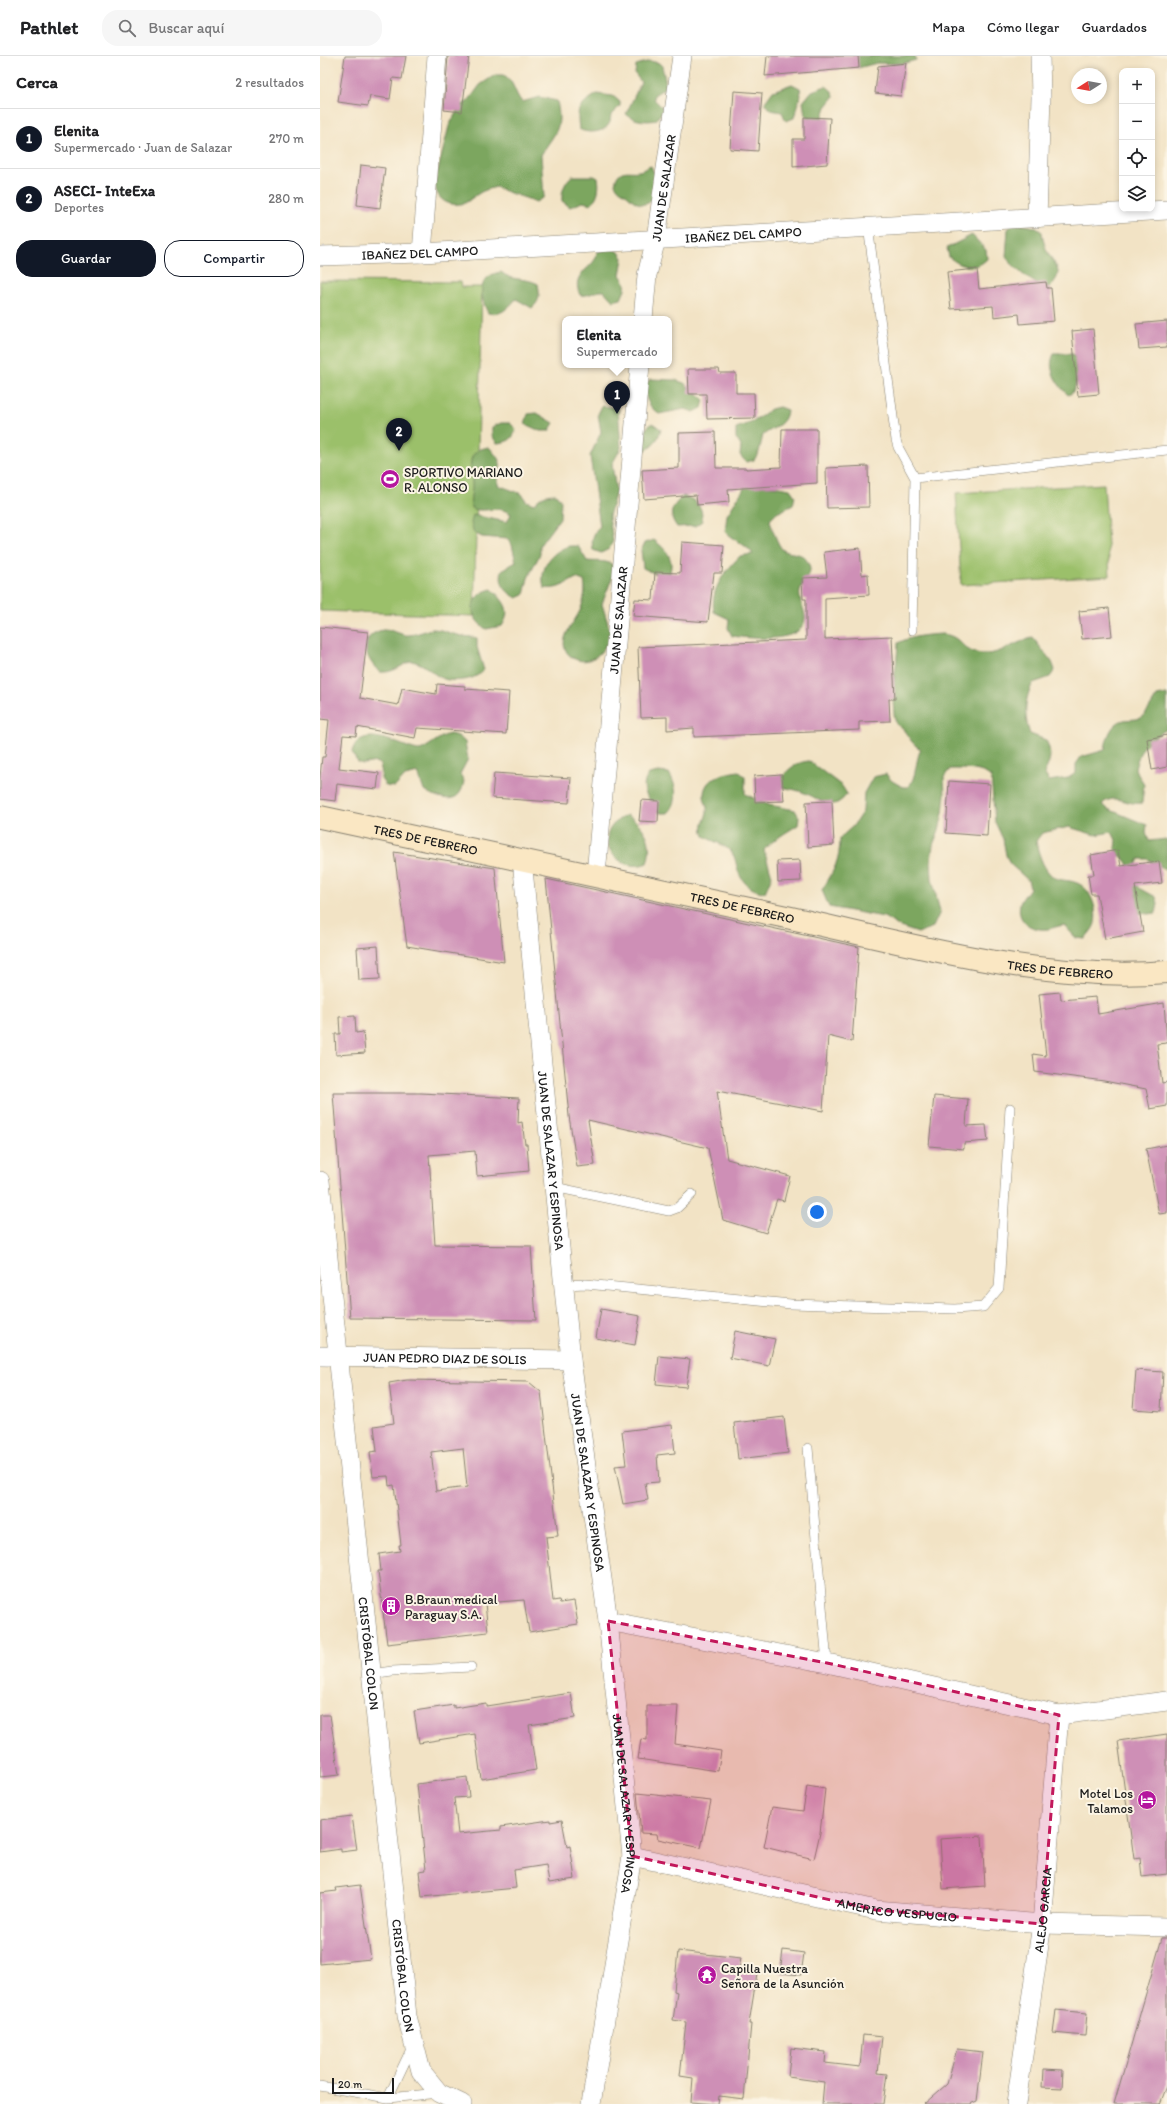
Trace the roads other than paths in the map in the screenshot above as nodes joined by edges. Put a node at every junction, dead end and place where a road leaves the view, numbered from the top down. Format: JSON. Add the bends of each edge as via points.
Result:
{"nodes":[{"id":1,"x":437,"y":56,"type":"edge"},
{"id":2,"x":682,"y":56,"type":"edge"},
{"id":3,"x":1040,"y":56,"type":"edge"},
{"id":4,"x":1167,"y":210,"type":"edge"},
{"id":5,"x":1037,"y":218,"type":"junction"},
{"id":6,"x":868,"y":226,"type":"junction"},
{"id":7,"x":656,"y":239,"type":"junction"},
{"id":8,"x":422,"y":253,"type":"junction"},
{"id":9,"x":320,"y":256,"type":"edge"},
{"id":10,"x":644,"y":316,"type":"edge"},
{"id":11,"x":640,"y":368,"type":"edge"},
{"id":12,"x":1167,"y":450,"type":"edge"},
{"id":13,"x":915,"y":478,"type":"junction"},
{"id":14,"x":912,"y":630,"type":"dead end"},
{"id":15,"x":320,"y":817,"type":"edge"},
{"id":16,"x":522,"y":859,"type":"junction"},
{"id":17,"x":596,"y":875,"type":"junction"},
{"id":18,"x":1167,"y":972,"type":"edge"},
{"id":19,"x":1010,"y":1108,"type":"dead end"},
{"id":20,"x":320,"y":1181,"type":"edge"},
{"id":21,"x":554,"y":1187,"type":"junction"},
{"id":22,"x":692,"y":1194,"type":"dead end"},
{"id":23,"x":564,"y":1284,"type":"junction"},
{"id":24,"x":329,"y":1356,"type":"edge"},
{"id":25,"x":571,"y":1360,"type":"junction"},
{"id":26,"x":808,"y":1448,"type":"dead end"},
{"id":27,"x":608,"y":1621,"type":"junction"},
{"id":28,"x":827,"y":1663,"type":"junction"},
{"id":29,"x":471,"y":1667,"type":"dead end"},
{"id":30,"x":371,"y":1674,"type":"junction"},
{"id":31,"x":1167,"y":1701,"type":"edge"},
{"id":32,"x":1059,"y":1715,"type":"junction"},
{"id":33,"x":632,"y":1856,"type":"junction"},
{"id":34,"x":1042,"y":1924,"type":"junction"},
{"id":35,"x":1167,"y":1928,"type":"edge"},
{"id":36,"x":414,"y":2042,"type":"junction"},
{"id":37,"x":320,"y":2086,"type":"edge"},
{"id":38,"x":439,"y":2093,"type":"junction"},
{"id":39,"x":388,"y":2098,"type":"junction"},
{"id":40,"x":462,"y":2104,"type":"edge"},
{"id":41,"x":591,"y":2104,"type":"edge"},
{"id":42,"x":1016,"y":2104,"type":"edge"}],
"edges":[{"from":1,"to":8,"type":"street"},
{"from":2,"to":7,"type":"street","name":"JUAN DE SALAZAR"},
{"from":3,"to":5,"type":"street"},
{"from":4,"to":5,"type":"street","name":"IBAÑEZ DEL CAMPO"},
{"from":5,"to":6,"type":"street","name":"IBAÑEZ DEL CAMPO"},
{"from":6,"to":7,"type":"street","name":"IBAÑEZ DEL CAMPO"},
{"from":6,"to":13,"type":"lane","via":[[896,440]]},
{"from":7,"to":8,"type":"street","name":"IBAÑEZ DEL CAMPO"},
{"from":7,"to":10,"type":"street","name":"JUAN DE SALAZAR","via":[[647,275]]},
{"from":8,"to":9,"type":"street","name":"IBAÑEZ DEL CAMPO"},
{"from":11,"to":17,"type":"street","name":"JUAN DE SALAZAR"},
{"from":12,"to":13,"type":"lane"},
{"from":13,"to":14,"type":"lane"},
{"from":15,"to":16,"type":"street","name":"TRES DE FEBRERO"},
{"from":16,"to":17,"type":"street","name":"TRES DE FEBRERO"},
{"from":16,"to":21,"type":"street","name":"JUAN DE SALAZAR Y ESPINOSA"},
{"from":17,"to":18,"type":"street","name":"TRES DE FEBRERO","via":[[977,958],[1062,972],[1133,975]]},
{"from":19,"to":23,"type":"lane","via":[[999,1288],[983,1307],[955,1309],[791,1304]]},
{"from":20,"to":24,"type":"street","name":"CRISTÓBAL COLON"},
{"from":21,"to":22,"type":"lane","via":[[669,1211],[677,1208]]},
{"from":21,"to":23,"type":"street","name":"JUAN DE SALAZAR Y ESPINOSA"},
{"from":23,"to":25,"type":"street","name":"JUAN DE SALAZAR Y ESPINOSA"},
{"from":24,"to":25,"type":"street","name":"JUAN PEDRO DIAZ DE SOLIS"},
{"from":24,"to":30,"type":"street","name":"CRISTÓBAL COLON"},
{"from":25,"to":27,"type":"street","name":"JUAN DE SALAZAR Y ESPINOSA"},
{"from":26,"to":28,"type":"lane"},
{"from":27,"to":28,"type":"street"},
{"from":27,"to":33,"type":"street","name":"JUAN DE SALAZAR Y ESPINOSA"},
{"from":28,"to":32,"type":"street"},
{"from":29,"to":30,"type":"lane"},
{"from":30,"to":36,"type":"street","name":"CRISTÓBAL COLON","via":[[407,2016]]},
{"from":31,"to":32,"type":"street"},
{"from":32,"to":34,"type":"street","name":"ALEJO GARCIA"},
{"from":33,"to":34,"type":"street","name":"AMERICO VESPUCIO","via":[[876,1910]]},
{"from":33,"to":41,"type":"street","name":"JUAN DE SALAZAR Y ESPINOSA"},
{"from":34,"to":35,"type":"street","name":"AMERICO VESPUCIO"},
{"from":34,"to":42,"type":"street","name":"ALEJO GARCIA"},
{"from":36,"to":38,"type":"street","name":"CRISTÓBAL COLON","via":[[421,2071]]},
{"from":36,"to":39,"type":"lane"},
{"from":37,"to":39,"type":"lane"},
{"from":38,"to":39,"type":"lane"},
{"from":38,"to":40,"type":"street","name":"CRISTÓBAL COLON"}]}
